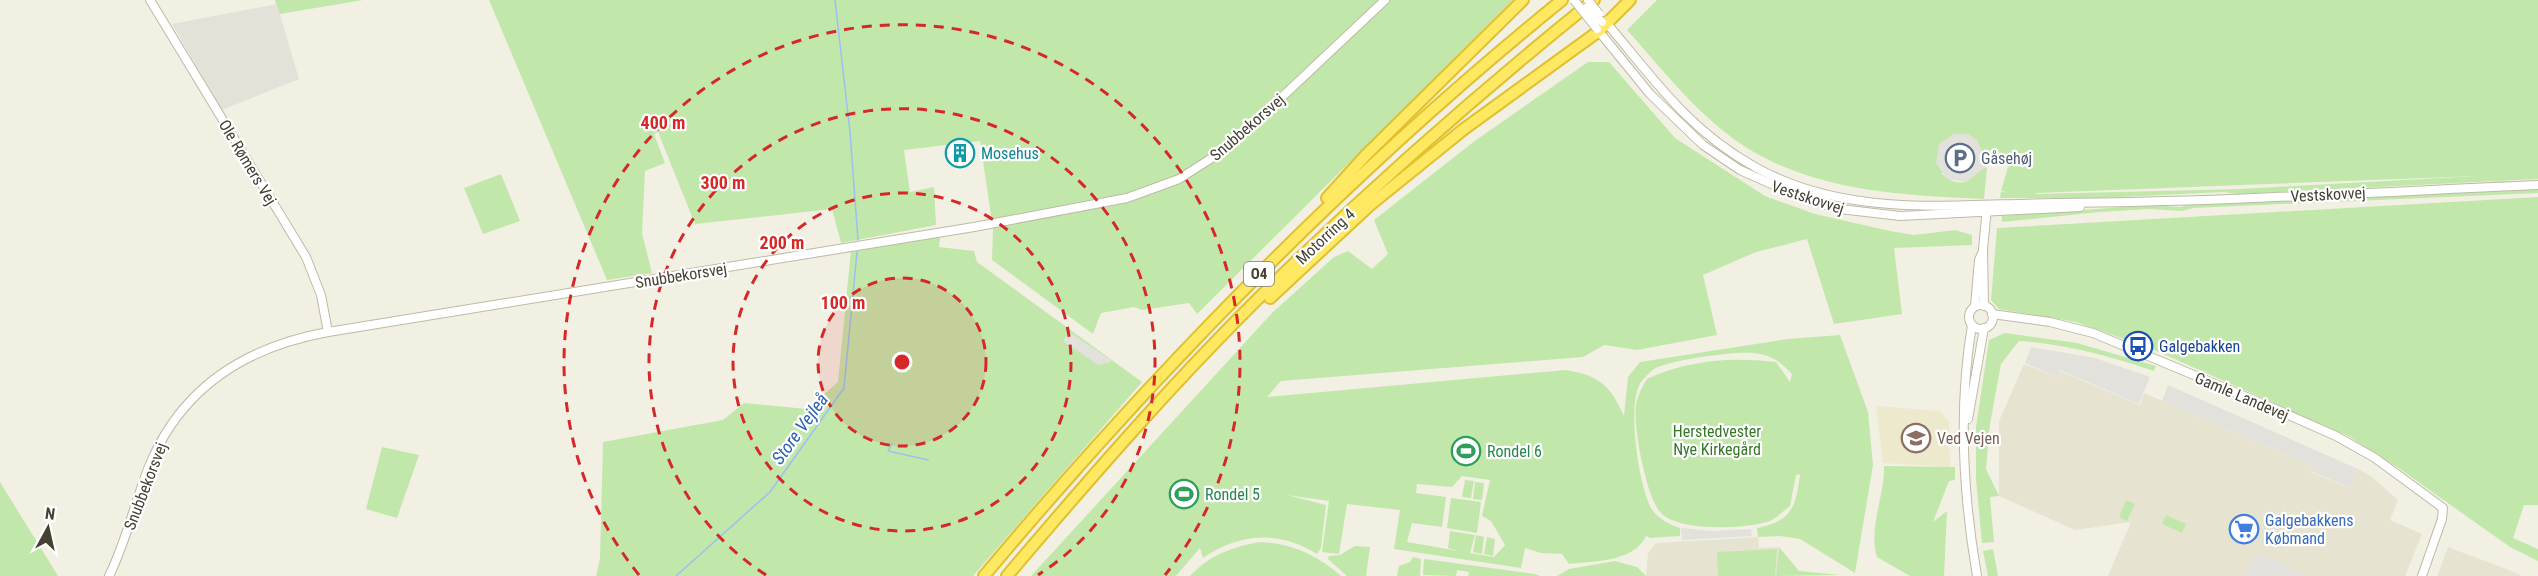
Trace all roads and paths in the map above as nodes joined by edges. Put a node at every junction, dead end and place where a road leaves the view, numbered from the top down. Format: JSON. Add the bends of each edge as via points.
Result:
{"nodes":[{"id":1,"x":150,"y":0,"type":"edge"},
{"id":2,"x":1385,"y":0,"type":"edge"},
{"id":3,"x":1523,"y":0,"type":"edge"},
{"id":4,"x":1562,"y":0,"type":"edge"},
{"id":5,"x":1574,"y":0,"type":"edge"},
{"id":6,"x":1580,"y":0,"type":"edge"},
{"id":7,"x":1587,"y":0,"type":"edge"},
{"id":8,"x":1594,"y":0,"type":"edge"},
{"id":9,"x":1630,"y":0,"type":"edge"},
{"id":10,"x":1601,"y":24,"type":"junction"},
{"id":11,"x":2538,"y":185,"type":"edge"},
{"id":12,"x":2118,"y":203,"type":"junction"},
{"id":13,"x":1988,"y":204,"type":"junction"},
{"id":14,"x":1987,"y":213,"type":"junction"},
{"id":15,"x":1983,"y":249,"type":"junction"},
{"id":16,"x":1265,"y":267,"type":"junction"},
{"id":17,"x":1975,"y":306,"type":"junction"},
{"id":18,"x":1984,"y":306,"type":"junction"},
{"id":19,"x":1992,"y":317,"type":"junction"},
{"id":20,"x":1972,"y":325,"type":"junction"},
{"id":21,"x":1984,"y":328,"type":"junction"},
{"id":22,"x":328,"y":332,"type":"junction"},
{"id":23,"x":1175,"y":386,"type":"junction"},
{"id":24,"x":1965,"y":432,"type":"junction"},
{"id":25,"x":109,"y":576,"type":"edge"},
{"id":26,"x":984,"y":576,"type":"edge"},
{"id":27,"x":1006,"y":576,"type":"edge"},
{"id":28,"x":1977,"y":576,"type":"edge"},
{"id":29,"x":2422,"y":576,"type":"edge"}],
"edges":[{"from":1,"to":22,"type":"street","name":"Ole Rømers Vej","via":[[306,257],[321,296]]},
{"from":2,"to":22,"type":"street","name":"Snubbekorsvej","via":[[1229,147],[1179,179],[1127,198],[974,227]]},
{"from":3,"to":16,"type":"highway","number":"O4","via":[[1365,156]]},
{"from":4,"to":16,"type":"highway","name":"Motorring 4","number":"O4","via":[[1398,141]]},
{"from":5,"to":10,"type":"street","name":"Vestskovvej","bridge":true},
{"from":6,"to":10,"type":"street","bridge":true},
{"from":7,"to":10,"type":"street","name":"Vestskovvej","bridge":true},
{"from":8,"to":23,"type":"highway","name":"Motorring 4","number":"O4","via":[[1374,190],[1270,288]]},
{"from":9,"to":10,"type":"highway","number":"O4"},
{"from":10,"to":13,"type":"street","name":"Vestskovvej","via":[[1684,116],[1756,168],[1847,200],[1906,206]]},
{"from":10,"to":14,"type":"street","name":"Vestskovvej","via":[[1650,94],[1677,123],[1740,170],[1769,185],[1812,201],[1870,214]]},
{"from":10,"to":23,"type":"highway","number":"O4","via":[[1370,206]]},
{"from":11,"to":12,"type":"street","name":"Vestskovvej"},
{"from":12,"to":13,"type":"street","name":"Vestskovvej"},
{"from":12,"to":14,"type":"street","name":"Vestskovvej"},
{"from":13,"to":14,"type":"street"},
{"from":14,"to":15,"type":"street"},
{"from":15,"to":17,"type":"street"},
{"from":15,"to":18,"type":"street"},
{"from":16,"to":26,"type":"highway","name":"Motorring 4","number":"O4","via":[[1106,435]]},
{"from":17,"to":18,"type":"street"},
{"from":17,"to":20,"type":"street","via":[[1969,316]]},
{"from":18,"to":19,"type":"street"},
{"from":19,"to":21,"type":"street"},
{"from":19,"to":29,"type":"street","name":"Gamle Landevej","via":[[2050,321],[2093,333],[2336,436],[2438,502],[2444,512]]},
{"from":20,"to":21,"type":"street"},
{"from":20,"to":24,"type":"street"},
{"from":21,"to":24,"type":"street"},
{"from":22,"to":25,"type":"street","name":"Snubbekorsvej","via":[[277,344],[254,354],[212,381],[186,405],[148,468]]},
{"from":23,"to":27,"type":"highway","name":"Motorring 4","number":"O4"},
{"from":24,"to":28,"type":"street","via":[[1966,490]]}]}
